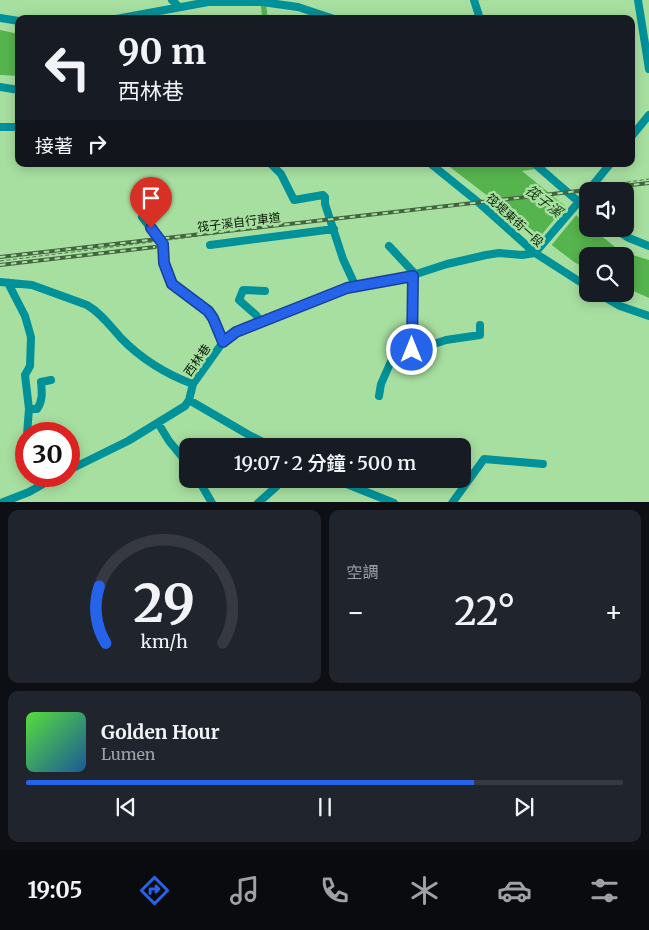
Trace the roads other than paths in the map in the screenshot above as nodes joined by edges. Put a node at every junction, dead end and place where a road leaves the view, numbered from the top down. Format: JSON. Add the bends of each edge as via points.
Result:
{"nodes":[{"id":1,"x":172,"y":0,"type":"edge"},
{"id":2,"x":474,"y":0,"type":"edge"},
{"id":3,"x":638,"y":0,"type":"edge"},
{"id":4,"x":262,"y":1,"type":"edge"},
{"id":5,"x":179,"y":7,"type":"junction"},
{"id":6,"x":137,"y":15,"type":"edge"},
{"id":7,"x":322,"y":15,"type":"edge"},
{"id":8,"x":479,"y":15,"type":"edge"},
{"id":9,"x":0,"y":18,"type":"edge"},
{"id":10,"x":15,"y":20,"type":"edge"},
{"id":11,"x":645,"y":22,"type":"edge"},
{"id":12,"x":649,"y":69,"type":"edge"},
{"id":13,"x":0,"y":88,"type":"edge"},
{"id":14,"x":15,"y":90,"type":"edge"},
{"id":15,"x":649,"y":115,"type":"edge"},
{"id":16,"x":0,"y":127,"type":"edge"},
{"id":17,"x":15,"y":127,"type":"edge"},
{"id":18,"x":635,"y":132,"type":"edge"},
{"id":19,"x":274,"y":167,"type":"edge"},
{"id":20,"x":435,"y":167,"type":"edge"},
{"id":21,"x":538,"y":167,"type":"edge"},
{"id":22,"x":608,"y":167,"type":"edge"},
{"id":23,"x":596,"y":182,"type":"edge"},
{"id":24,"x":577,"y":204,"type":"joint"},
{"id":25,"x":142,"y":217,"type":"dead end"},
{"id":26,"x":334,"y":230,"type":"junction"},
{"id":27,"x":627,"y":237,"type":"edge"},
{"id":28,"x":210,"y":245,"type":"dead end"},
{"id":29,"x":389,"y":246,"type":"dead end"},
{"id":30,"x":649,"y":246,"type":"edge"},
{"id":31,"x":536,"y":251,"type":"junction"},
{"id":32,"x":415,"y":275,"type":"junction"},
{"id":33,"x":579,"y":281,"type":"edge"},
{"id":34,"x":4,"y":283,"type":"edge"},
{"id":35,"x":355,"y":286,"type":"junction"},
{"id":36,"x":265,"y":292,"type":"dead end"},
{"id":37,"x":613,"y":302,"type":"edge"},
{"id":38,"x":649,"y":316,"type":"edge"},
{"id":39,"x":261,"y":322,"type":"junction"},
{"id":40,"x":480,"y":325,"type":"dead end"},
{"id":41,"x":223,"y":342,"type":"junction"},
{"id":42,"x":412,"y":350,"type":"junction"},
{"id":43,"x":50,"y":380,"type":"dead end"},
{"id":44,"x":193,"y":384,"type":"junction"},
{"id":45,"x":379,"y":396,"type":"dead end"},
{"id":46,"x":189,"y":400,"type":"junction"},
{"id":47,"x":29,"y":409,"type":"junction"},
{"id":48,"x":28,"y":422,"type":"edge"},
{"id":49,"x":158,"y":423,"type":"junction"},
{"id":50,"x":253,"y":438,"type":"edge"},
{"id":51,"x":179,"y":453,"type":"edge"},
{"id":52,"x":543,"y":464,"type":"dead end"},
{"id":53,"x":80,"y":465,"type":"edge"},
{"id":54,"x":34,"y":487,"type":"edge"},
{"id":55,"x":203,"y":488,"type":"edge"},
{"id":56,"x":275,"y":488,"type":"edge"},
{"id":57,"x":357,"y":488,"type":"edge"},
{"id":58,"x":1,"y":502,"type":"edge"},
{"id":59,"x":212,"y":502,"type":"edge"},
{"id":60,"x":258,"y":502,"type":"edge"},
{"id":61,"x":394,"y":502,"type":"edge"},
{"id":62,"x":452,"y":502,"type":"edge"}],
"edges":[{"from":1,"to":5,"type":"street"},
{"from":2,"to":8,"type":"street"},
{"from":3,"to":11,"type":"street"},
{"from":4,"to":5,"type":"street","via":[[208,2]]},
{"from":4,"to":7,"type":"street"},
{"from":5,"to":6,"type":"street"},
{"from":9,"to":10,"type":"street"},
{"from":11,"to":12,"type":"street"},
{"from":13,"to":14,"type":"street"},
{"from":15,"to":18,"type":"street"},
{"from":16,"to":17,"type":"street"},
{"from":19,"to":26,"type":"street","via":[[294,200],[325,197]]},
{"from":20,"to":31,"type":"street","name":"筏堤東街一段"},
{"from":21,"to":24,"type":"street"},
{"from":22,"to":23,"type":"street"},
{"from":24,"to":31,"type":"street"},
{"from":25,"to":41,"type":"street","via":[[163,244],[164,263],[172,284],[208,311]]},
{"from":26,"to":28,"type":"street"},
{"from":26,"to":35,"type":"street"},
{"from":27,"to":30,"type":"street"},
{"from":29,"to":32,"type":"street"},
{"from":31,"to":32,"type":"street","name":"西林巷","via":[[522,256],[486,255]]},
{"from":31,"to":33,"type":"street","name":"筏堤東街一段"},
{"from":32,"to":35,"type":"street","name":"西林巷"},
{"from":32,"to":42,"type":"street"},
{"from":34,"to":44,"type":"street","via":[[32,284],[94,308],[142,356]]},
{"from":34,"to":47,"type":"street","via":[[27,321],[31,337],[30,366],[25,375]]},
{"from":35,"to":39,"type":"street","name":"西林巷"},
{"from":36,"to":39,"type":"street","via":[[243,290],[239,300]]},
{"from":37,"to":38,"type":"street"},
{"from":39,"to":41,"type":"street","name":"西林巷","via":[[236,332]]},
{"from":40,"to":42,"type":"street","via":[[480,335]]},
{"from":41,"to":44,"type":"street","name":"西林巷"},
{"from":42,"to":45,"type":"street","via":[[390,360]]},
{"from":43,"to":47,"type":"street","via":[[41,382],[42,394],[37,409]]},
{"from":44,"to":46,"type":"street","name":"西林巷"},
{"from":46,"to":49,"type":"street"},
{"from":46,"to":50,"type":"street"},
{"from":47,"to":48,"type":"street"},
{"from":49,"to":51,"type":"street"},
{"from":49,"to":53,"type":"street"},
{"from":52,"to":62,"type":"street","via":[[484,459]]},
{"from":54,"to":58,"type":"street"},
{"from":55,"to":59,"type":"street"},
{"from":56,"to":60,"type":"street"},
{"from":57,"to":61,"type":"street"}]}
